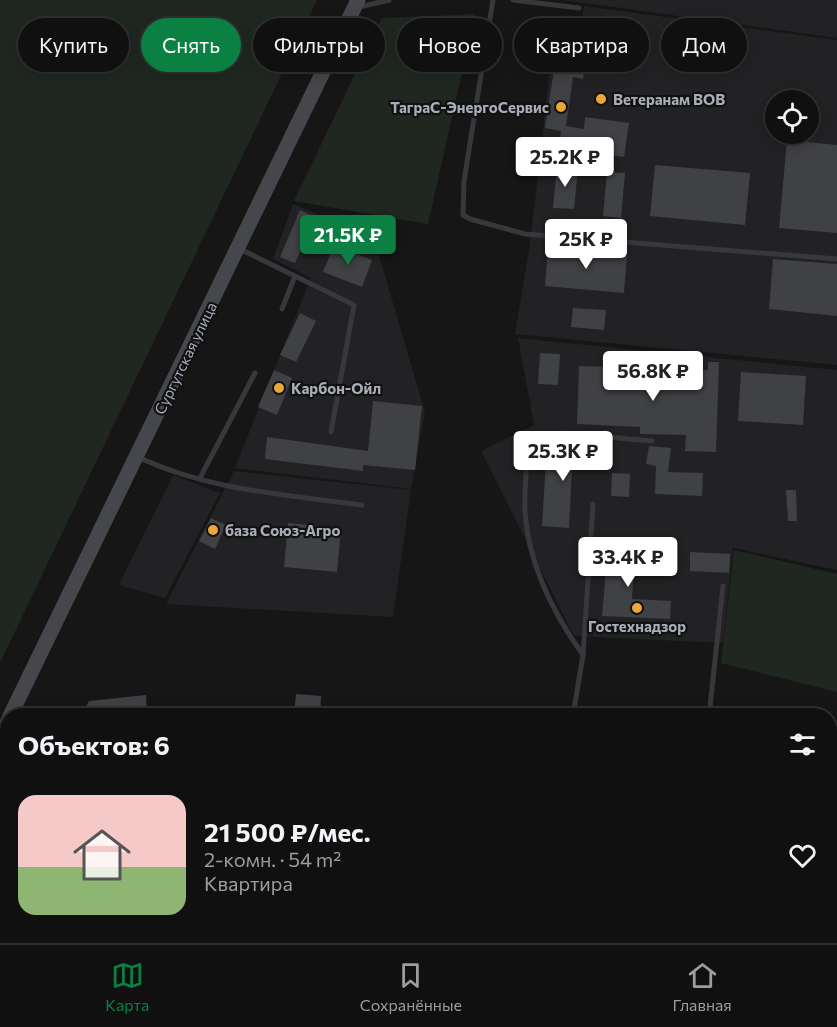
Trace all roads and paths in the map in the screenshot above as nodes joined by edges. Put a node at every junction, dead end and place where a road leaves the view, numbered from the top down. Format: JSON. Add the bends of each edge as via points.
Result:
{"nodes":[{"id":1,"x":389,"y":0,"type":"edge"},
{"id":2,"x":493,"y":0,"type":"edge"},
{"id":3,"x":513,"y":0,"type":"edge"},
{"id":4,"x":356,"y":4,"type":"edge"},
{"id":5,"x":579,"y":8,"type":"dead end"},
{"id":6,"x":238,"y":248,"type":"junction"},
{"id":7,"x":837,"y":259,"type":"edge"},
{"id":8,"x":295,"y":276,"type":"junction"},
{"id":9,"x":282,"y":309,"type":"dead end"},
{"id":10,"x":255,"y":373,"type":"dead end"},
{"id":11,"x":331,"y":432,"type":"dead end"},
{"id":12,"x":652,"y":441,"type":"dead end"},
{"id":13,"x":137,"y":456,"type":"junction"},
{"id":14,"x":200,"y":478,"type":"junction"},
{"id":15,"x":593,"y":504,"type":"dead end"},
{"id":16,"x":362,"y":505,"type":"dead end"},
{"id":17,"x":723,"y":586,"type":"dead end"},
{"id":18,"x":583,"y":655,"type":"junction"},
{"id":19,"x":14,"y":708,"type":"edge"},
{"id":20,"x":574,"y":708,"type":"edge"},
{"id":21,"x":710,"y":708,"type":"edge"}],
"edges":[{"from":1,"to":4,"type":"lane"},
{"from":2,"to":7,"type":"lane","via":[[464,181],[463,215],[525,234]]},
{"from":3,"to":5,"type":"lane"},
{"from":4,"to":6,"type":"street","name":"Сургутская улица"},
{"from":6,"to":8,"type":"lane"},
{"from":6,"to":13,"type":"street","name":"Сургутская улица"},
{"from":8,"to":9,"type":"lane"},
{"from":8,"to":11,"type":"lane","via":[[354,305]]},
{"from":10,"to":14,"type":"lane"},
{"from":12,"to":18,"type":"lane","via":[[562,433],[528,438],[525,512],[535,565],[562,626]]},
{"from":13,"to":14,"type":"lane","via":[[159,467]]},
{"from":13,"to":19,"type":"street","name":"Сургутская улица"},
{"from":14,"to":16,"type":"lane","via":[[240,489]]},
{"from":15,"to":18,"type":"lane"},
{"from":17,"to":21,"type":"lane"},
{"from":18,"to":20,"type":"lane"}]}
